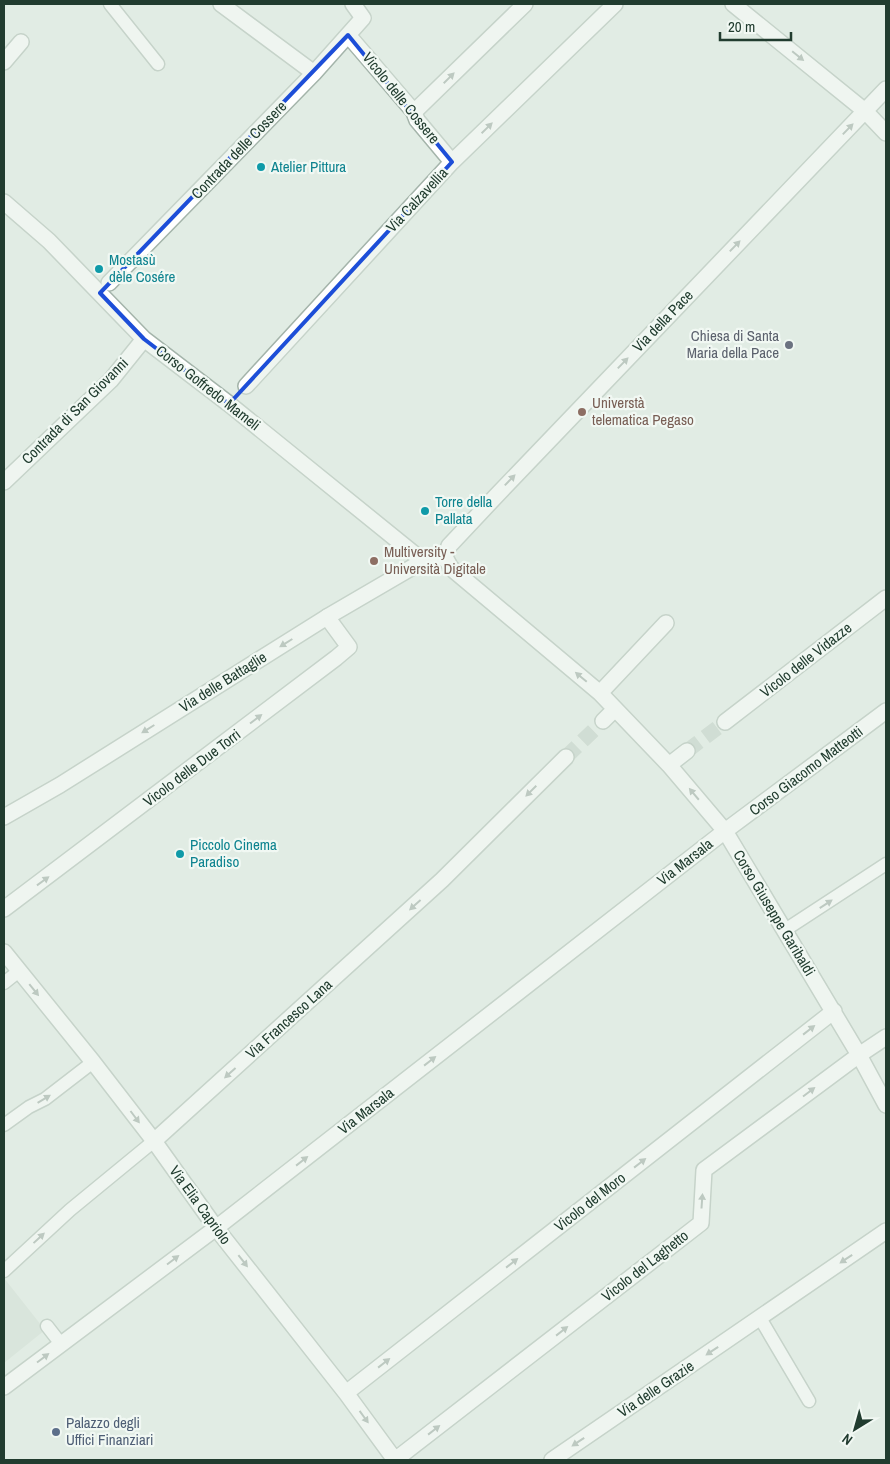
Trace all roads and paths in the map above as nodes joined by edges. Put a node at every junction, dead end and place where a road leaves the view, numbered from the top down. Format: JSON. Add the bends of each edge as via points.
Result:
{"nodes":[{"id":1,"x":110,"y":4,"type":"edge"},
{"id":2,"x":221,"y":4,"type":"edge"},
{"id":3,"x":354,"y":4,"type":"edge"},
{"id":4,"x":525,"y":4,"type":"edge"},
{"id":5,"x":615,"y":4,"type":"edge"},
{"id":6,"x":732,"y":4,"type":"edge"},
{"id":7,"x":348,"y":36,"type":"junction"},
{"id":8,"x":21,"y":42,"type":"dead end"},
{"id":9,"x":4,"y":62,"type":"edge"},
{"id":10,"x":158,"y":64,"type":"dead end"},
{"id":11,"x":314,"y":73,"type":"junction"},
{"id":12,"x":886,"y":89,"type":"edge"},
{"id":13,"x":865,"y":111,"type":"junction"},
{"id":14,"x":414,"y":112,"type":"junction"},
{"id":15,"x":886,"y":133,"type":"edge"},
{"id":16,"x":452,"y":162,"type":"junction"},
{"id":17,"x":4,"y":202,"type":"edge"},
{"id":18,"x":104,"y":288,"type":"junction"},
{"id":19,"x":144,"y":338,"type":"junction"},
{"id":20,"x":229,"y":404,"type":"junction"},
{"id":21,"x":4,"y":482,"type":"edge"},
{"id":22,"x":445,"y":557,"type":"junction"},
{"id":23,"x":423,"y":561,"type":"junction"},
{"id":24,"x":886,"y":598,"type":"edge"},
{"id":25,"x":327,"y":617,"type":"junction"},
{"id":26,"x":666,"y":623,"type":"dead end"},
{"id":27,"x":600,"y":693,"type":"junction"},
{"id":28,"x":615,"y":709,"type":"junction"},
{"id":29,"x":886,"y":711,"type":"edge"},
{"id":30,"x":603,"y":721,"type":"tunnel mouth"},
{"id":31,"x":725,"y":722,"type":"tunnel mouth"},
{"id":32,"x":687,"y":751,"type":"tunnel mouth"},
{"id":33,"x":566,"y":757,"type":"tunnel mouth"},
{"id":34,"x":669,"y":765,"type":"junction"},
{"id":35,"x":4,"y":817,"type":"edge"},
{"id":36,"x":725,"y":831,"type":"junction"},
{"id":37,"x":886,"y":864,"type":"edge"},
{"id":38,"x":4,"y":909,"type":"edge"},
{"id":39,"x":785,"y":930,"type":"junction"},
{"id":40,"x":4,"y":952,"type":"edge"},
{"id":41,"x":19,"y":971,"type":"junction"},
{"id":42,"x":4,"y":983,"type":"edge"},
{"id":43,"x":834,"y":1011,"type":"junction"},
{"id":44,"x":886,"y":1037,"type":"edge"},
{"id":45,"x":859,"y":1054,"type":"junction"},
{"id":46,"x":93,"y":1062,"type":"junction"},
{"id":47,"x":886,"y":1105,"type":"edge"},
{"id":48,"x":4,"y":1125,"type":"edge"},
{"id":49,"x":154,"y":1141,"type":"junction"},
{"id":50,"x":216,"y":1228,"type":"junction"},
{"id":51,"x":886,"y":1231,"type":"edge"},
{"id":52,"x":4,"y":1271,"type":"edge"},
{"id":53,"x":760,"y":1318,"type":"junction"},
{"id":54,"x":47,"y":1326,"type":"dead end"},
{"id":55,"x":61,"y":1344,"type":"junction"},
{"id":56,"x":4,"y":1387,"type":"edge"},
{"id":57,"x":346,"y":1393,"type":"junction"},
{"id":58,"x":809,"y":1401,"type":"dead end"},
{"id":59,"x":395,"y":1460,"type":"edge"},
{"id":60,"x":552,"y":1460,"type":"edge"}],
"edges":[{"from":1,"to":10,"type":"lane"},
{"from":2,"to":11,"type":"street"},
{"from":3,"to":7,"type":"street","name":"Contrada delle Cossere","via":[[363,18]]},
{"from":14,"to":4,"type":"street","one_way":true},
{"from":16,"to":5,"type":"street","name":"Via Calzavellia","one_way":true},
{"from":6,"to":13,"type":"street","one_way":true},
{"from":7,"to":11,"type":"street","name":"Contrada delle Cossere"},
{"from":7,"to":14,"type":"street","name":"Vicolo delle Cossere"},
{"from":8,"to":9,"type":"street"},
{"from":11,"to":18,"type":"street","name":"Contrada delle Cossere"},
{"from":12,"to":13,"type":"street","name":"Via della Pace"},
{"from":13,"to":15,"type":"street"},
{"from":22,"to":13,"type":"street","name":"Via della Pace","one_way":true,"via":[[449,546],[496,494]]},
{"from":14,"to":16,"type":"street","name":"Vicolo delle Cossere"},
{"from":16,"to":20,"type":"street","name":"Via Calzavellia"},
{"from":17,"to":18,"type":"street","name":"Corso Goffredo Mameli"},
{"from":18,"to":19,"type":"street","name":"Corso Goffredo Mameli"},
{"from":19,"to":20,"type":"street","name":"Corso Goffredo Mameli"},
{"from":19,"to":21,"type":"street","name":"Contrada di San Giovanni","via":[[111,380]]},
{"from":20,"to":23,"type":"street","name":"Corso Goffredo Mameli"},
{"from":22,"to":23,"type":"street","name":"Via delle Battaglie"},
{"from":27,"to":22,"type":"street","name":"Corso Giuseppe Garibaldi","one_way":true,"via":[[450,568]]},
{"from":23,"to":25,"type":"street","name":"Via delle Battaglie"},
{"from":24,"to":31,"type":"street","name":"Vicolo delle Vidazze"},
{"from":25,"to":35,"type":"street","name":"Via delle Battaglie","one_way":true},
{"from":38,"to":25,"type":"street","name":"Vicolo delle Due Torri","one_way":true,"via":[[349,647]]},
{"from":26,"to":27,"type":"street"},
{"from":27,"to":28,"type":"street","name":"Corso Giuseppe Garibaldi"},
{"from":28,"to":30,"type":"street"},
{"from":28,"to":34,"type":"street","name":"Corso Giuseppe Garibaldi"},
{"from":29,"to":36,"type":"street","name":"Corso Giacomo Matteotti"},
{"from":32,"to":34,"type":"street"},
{"from":33,"to":49,"type":"street","name":"Via Francesco Lana","one_way":true,"via":[[442,880]]},
{"from":36,"to":34,"type":"street","name":"Corso Giuseppe Garibaldi","one_way":true},
{"from":36,"to":39,"type":"street","name":"Corso Giuseppe Garibaldi"},
{"from":50,"to":36,"type":"street","name":"Via Marsala","one_way":true},
{"from":39,"to":37,"type":"lane","one_way":true},
{"from":39,"to":43,"type":"street","name":"Corso Giuseppe Garibaldi"},
{"from":40,"to":41,"type":"street","name":"Via Elia Capriolo"},
{"from":41,"to":42,"type":"lane"},
{"from":41,"to":46,"type":"street","name":"Via Elia Capriolo","one_way":true},
{"from":43,"to":45,"type":"street","name":"Corso Giuseppe Garibaldi"},
{"from":57,"to":43,"type":"street","name":"Vicolo del Moro","one_way":true},
{"from":44,"to":45,"type":"street","name":"Vicolo del Laghetto"},
{"from":45,"to":47,"type":"street","name":"Corso Giuseppe Garibaldi"},
{"from":59,"to":45,"type":"street","name":"Vicolo del Laghetto","one_way":true,"via":[[701,1223],[704,1170]]},
{"from":48,"to":46,"type":"lane","one_way":true},
{"from":46,"to":49,"type":"street","name":"Via Elia Capriolo","one_way":true},
{"from":49,"to":50,"type":"street","name":"Via Elia Capriolo"},
{"from":52,"to":49,"type":"lane","name":"Via Francesco Lana","one_way":true,"via":[[70,1210]]},
{"from":55,"to":50,"type":"street","name":"Via Marsala","one_way":true},
{"from":50,"to":57,"type":"street","name":"Via Elia Capriolo","one_way":true},
{"from":51,"to":53,"type":"street","name":"Via delle Grazie","one_way":true},
{"from":53,"to":58,"type":"lane"},
{"from":53,"to":60,"type":"street","name":"Via delle Grazie","one_way":true},
{"from":54,"to":55,"type":"lane"},
{"from":56,"to":55,"type":"street","name":"Via Marsala","one_way":true},
{"from":57,"to":59,"type":"street","name":"Via Elia Capriolo","one_way":true}]}
